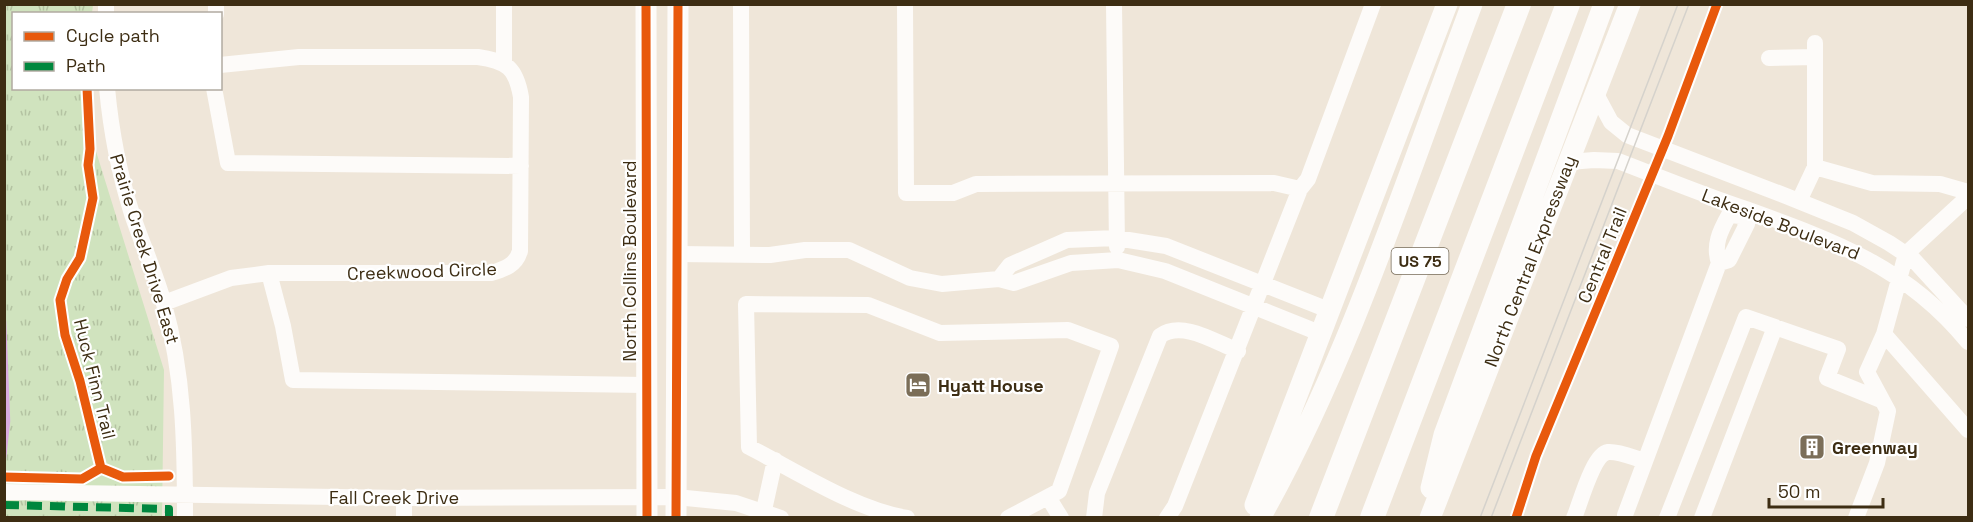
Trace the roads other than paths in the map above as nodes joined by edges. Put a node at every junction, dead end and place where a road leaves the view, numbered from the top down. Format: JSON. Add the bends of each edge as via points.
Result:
{"nodes":[{"id":1,"x":504,"y":4,"type":"edge"},
{"id":2,"x":646,"y":4,"type":"edge"},
{"id":3,"x":678,"y":4,"type":"edge"},
{"id":4,"x":741,"y":4,"type":"edge"},
{"id":5,"x":905,"y":4,"type":"edge"},
{"id":6,"x":1114,"y":4,"type":"edge"},
{"id":7,"x":1373,"y":4,"type":"edge"},
{"id":8,"x":1447,"y":4,"type":"edge"},
{"id":9,"x":1472,"y":4,"type":"edge"},
{"id":10,"x":1520,"y":4,"type":"edge"},
{"id":11,"x":1568,"y":4,"type":"edge"},
{"id":12,"x":1604,"y":4,"type":"edge"},
{"id":13,"x":1630,"y":4,"type":"edge"},
{"id":14,"x":1769,"y":58,"type":"dead end"},
{"id":15,"x":504,"y":62,"type":"junction"},
{"id":16,"x":222,"y":65,"type":"edge"},
{"id":17,"x":107,"y":90,"type":"edge"},
{"id":18,"x":214,"y":90,"type":"edge"},
{"id":19,"x":1596,"y":94,"type":"junction"},
{"id":20,"x":1569,"y":162,"type":"junction"},
{"id":21,"x":521,"y":166,"type":"junction"},
{"id":22,"x":1815,"y":167,"type":"junction"},
{"id":23,"x":1115,"y":185,"type":"junction"},
{"id":24,"x":1300,"y":189,"type":"junction"},
{"id":25,"x":1968,"y":192,"type":"edge"},
{"id":26,"x":1968,"y":197,"type":"edge"},
{"id":27,"x":1799,"y":201,"type":"junction"},
{"id":28,"x":1742,"y":212,"type":"junction"},
{"id":29,"x":1116,"y":238,"type":"junction"},
{"id":30,"x":646,"y":254,"type":"junction"},
{"id":31,"x":678,"y":254,"type":"junction"},
{"id":32,"x":1906,"y":254,"type":"junction"},
{"id":33,"x":742,"y":255,"type":"junction"},
{"id":34,"x":1118,"y":260,"type":"junction"},
{"id":35,"x":269,"y":273,"type":"junction"},
{"id":36,"x":1899,"y":277,"type":"junction"},
{"id":37,"x":999,"y":279,"type":"junction"},
{"id":38,"x":1263,"y":282,"type":"junction"},
{"id":39,"x":164,"y":303,"type":"junction"},
{"id":40,"x":1254,"y":306,"type":"junction"},
{"id":41,"x":1331,"y":311,"type":"junction"},
{"id":42,"x":1968,"y":319,"type":"edge"},
{"id":43,"x":1775,"y":327,"type":"junction"},
{"id":44,"x":1322,"y":334,"type":"junction"},
{"id":45,"x":1884,"y":334,"type":"junction"},
{"id":46,"x":1968,"y":342,"type":"edge"},
{"id":47,"x":1238,"y":351,"type":"junction"},
{"id":48,"x":645,"y":385,"type":"junction"},
{"id":49,"x":1881,"y":400,"type":"junction"},
{"id":50,"x":1968,"y":430,"type":"edge"},
{"id":51,"x":775,"y":460,"type":"junction"},
{"id":52,"x":1645,"y":461,"type":"junction"},
{"id":53,"x":4,"y":492,"type":"edge"},
{"id":54,"x":185,"y":495,"type":"junction"},
{"id":55,"x":1048,"y":497,"type":"junction"},
{"id":56,"x":404,"y":498,"type":"junction"},
{"id":57,"x":647,"y":507,"type":"edge"},
{"id":58,"x":676,"y":507,"type":"edge"},
{"id":59,"x":764,"y":510,"type":"junction"},
{"id":60,"x":1627,"y":517,"type":"edge"},
{"id":61,"x":184,"y":518,"type":"edge"},
{"id":62,"x":404,"y":518,"type":"edge"},
{"id":63,"x":781,"y":518,"type":"edge"},
{"id":64,"x":907,"y":518,"type":"edge"},
{"id":65,"x":1008,"y":518,"type":"edge"},
{"id":66,"x":1061,"y":518,"type":"edge"},
{"id":67,"x":1094,"y":518,"type":"edge"},
{"id":68,"x":1167,"y":518,"type":"edge"},
{"id":69,"x":1250,"y":518,"type":"edge"},
{"id":70,"x":1260,"y":518,"type":"edge"},
{"id":71,"x":1321,"y":518,"type":"edge"},
{"id":72,"x":1371,"y":518,"type":"edge"},
{"id":73,"x":1423,"y":518,"type":"edge"},
{"id":74,"x":1430,"y":518,"type":"edge"},
{"id":75,"x":1574,"y":518,"type":"edge"},
{"id":76,"x":1667,"y":518,"type":"edge"},
{"id":77,"x":1702,"y":518,"type":"edge"},
{"id":78,"x":1856,"y":518,"type":"edge"}],
"edges":[{"from":1,"to":15,"type":"street"},
{"from":2,"to":30,"type":"main road","name":"North Collins Boulevard"},
{"from":3,"to":31,"type":"main road"},
{"from":4,"to":33,"type":"street"},
{"from":5,"to":23,"type":"street","via":[[906,193],[952,193],[976,184]]},
{"from":6,"to":23,"type":"street"},
{"from":7,"to":24,"type":"street","via":[[1308,179]]},
{"from":8,"to":41,"type":"main road"},
{"from":9,"to":70,"type":"main road","via":[[1346,337]]},
{"from":10,"to":71,"type":"highway","number":"US 75"},
{"from":11,"to":72,"type":"highway","number":"US 75"},
{"from":12,"to":73,"type":"main road","via":[[1444,435]]},
{"from":13,"to":19,"type":"main road","name":"North Central Expressway"},
{"from":14,"to":22,"type":"street","via":[[1815,50]]},
{"from":15,"to":16,"type":"street","via":[[478,57],[299,57]]},
{"from":15,"to":21,"type":"street","name":"Creekwood Circle","via":[[514,73],[521,98]]},
{"from":17,"to":39,"type":"street","name":"Prairie Creek Drive East","via":[[118,163]]},
{"from":18,"to":21,"type":"street","via":[[228,163]]},
{"from":19,"to":20,"type":"main road","name":"North Central Expressway"},
{"from":19,"to":27,"type":"street","name":"Lakeside Boulevard","via":[[1611,122],[1627,135]]},
{"from":20,"to":28,"type":"street","name":"Lakeside Boulevard","via":[[1618,161]]},
{"from":20,"to":74,"type":"main road","name":"North Central Expressway"},
{"from":21,"to":35,"type":"street","name":"Creekwood Circle","via":[[520,251],[518,260],[503,270]]},
{"from":22,"to":25,"type":"street","via":[[1872,183],[1940,184]]},
{"from":22,"to":27,"type":"street"},
{"from":23,"to":24,"type":"street","via":[[1274,183]]},
{"from":23,"to":29,"type":"street"},
{"from":24,"to":38,"type":"street"},
{"from":26,"to":32,"type":"street"},
{"from":27,"to":32,"type":"street","name":"Lakeside Boulevard","via":[[1853,223]]},
{"from":28,"to":36,"type":"street","name":"Lakeside Boulevard","via":[[1840,245]]},
{"from":28,"to":52,"type":"street","via":[[1747,224],[1728,260],[1719,263]]},
{"from":29,"to":34,"type":"street"},
{"from":29,"to":37,"type":"street","via":[[1066,240],[1010,265]]},
{"from":29,"to":38,"type":"street","via":[[1166,246]]},
{"from":30,"to":31,"type":"main road"},
{"from":30,"to":48,"type":"main road","name":"North Collins Boulevard"},
{"from":31,"to":33,"type":"street"},
{"from":31,"to":58,"type":"main road"},
{"from":32,"to":36,"type":"street"},
{"from":32,"to":42,"type":"street","name":"Lakeside Boulevard"},
{"from":33,"to":37,"type":"street","via":[[849,250],[910,278],[942,285]]},
{"from":34,"to":37,"type":"street","via":[[1071,263],[1014,283]]},
{"from":34,"to":40,"type":"street","via":[[1165,271]]},
{"from":35,"to":39,"type":"street","name":"Creekwood Circle","via":[[231,278]]},
{"from":35,"to":48,"type":"street","via":[[293,380]]},
{"from":36,"to":45,"type":"street"},
{"from":36,"to":46,"type":"street","name":"Lakeside Boulevard","via":[[1954,324]]},
{"from":38,"to":40,"type":"street"},
{"from":38,"to":41,"type":"street"},
{"from":39,"to":54,"type":"street","name":"Prairie Creek Drive East","via":[[183,393]]},
{"from":40,"to":44,"type":"street"},
{"from":40,"to":47,"type":"street"},
{"from":41,"to":44,"type":"main road"},
{"from":43,"to":49,"type":"street","via":[[1838,349],[1827,378]]},
{"from":43,"to":76,"type":"street","via":[[1746,317]]},
{"from":43,"to":77,"type":"street"},
{"from":44,"to":69,"type":"main road"},
{"from":45,"to":49,"type":"street","via":[[1867,372]]},
{"from":45,"to":50,"type":"street"},
{"from":47,"to":67,"type":"street","via":[[1180,329],[1160,336],[1097,493]]},
{"from":47,"to":68,"type":"street"},
{"from":48,"to":57,"type":"main road","name":"North Collins Boulevard"},
{"from":49,"to":78,"type":"street","via":[[1888,411],[1877,463]]},
{"from":51,"to":55,"type":"street","via":[[748,447],[746,304],[868,305],[940,333],[1068,330],[1112,346],[1059,491]]},
{"from":51,"to":59,"type":"street"},
{"from":51,"to":64,"type":"street","via":[[888,514]]},
{"from":52,"to":60,"type":"street"},
{"from":52,"to":75,"type":"street","via":[[1603,453],[1595,462]]},
{"from":53,"to":54,"type":"street","name":"Fall Creek Drive"},
{"from":54,"to":56,"type":"street","name":"Fall Creek Drive"},
{"from":54,"to":61,"type":"street","name":"Prairie Creek Drive East"},
{"from":55,"to":65,"type":"street"},
{"from":55,"to":66,"type":"street"},
{"from":56,"to":57,"type":"street","name":"Fall Creek Drive"},
{"from":56,"to":62,"type":"street"},
{"from":57,"to":58,"type":"street","name":"Fall Creek Drive"},
{"from":58,"to":59,"type":"street","name":"Fall Creek Drive","via":[[736,503]]},
{"from":59,"to":63,"type":"street","name":"Fall Creek Drive"}]}
